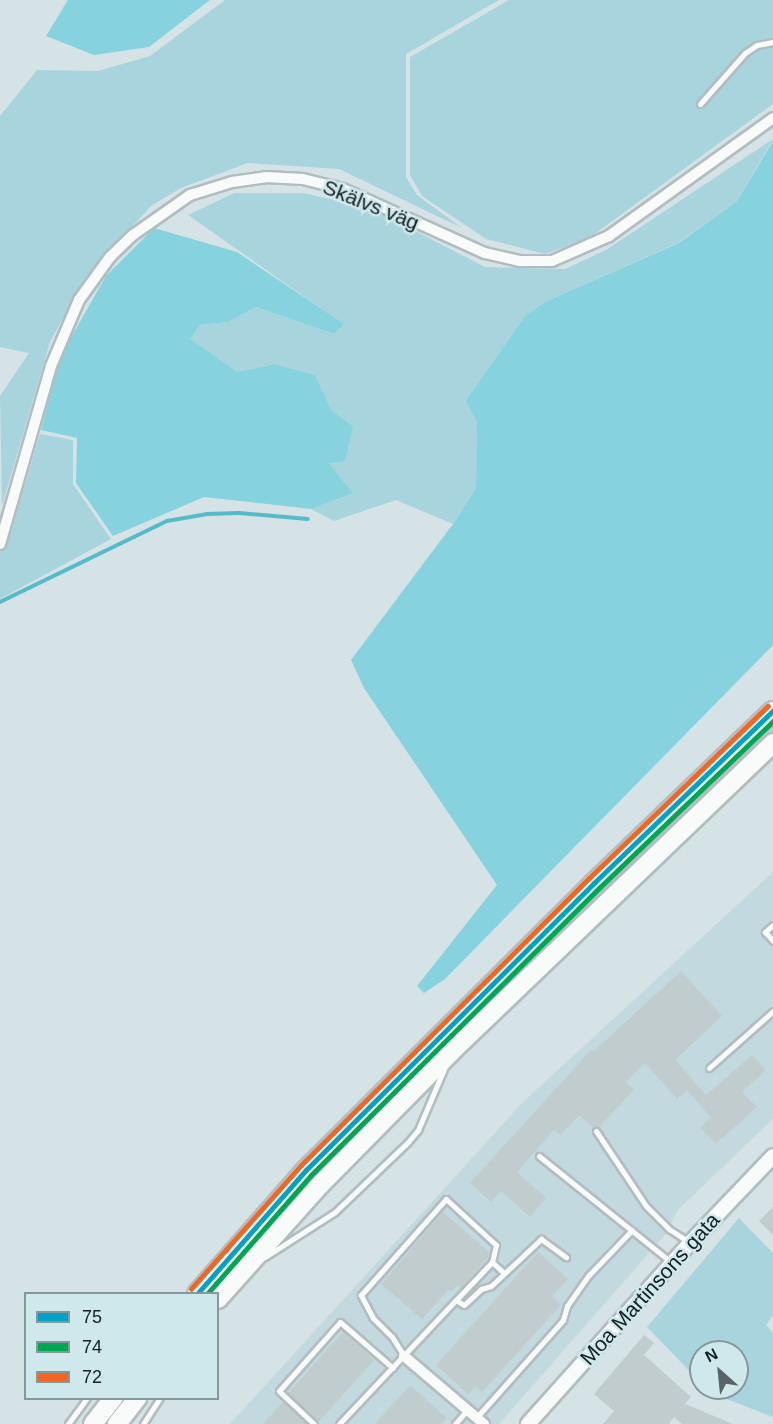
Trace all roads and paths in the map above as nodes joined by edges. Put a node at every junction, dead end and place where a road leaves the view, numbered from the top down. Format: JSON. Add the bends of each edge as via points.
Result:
{"nodes":[{"id":1,"x":773,"y":42,"type":"edge"},
{"id":2,"x":700,"y":104,"type":"dead end"},
{"id":3,"x":773,"y":118,"type":"edge"},
{"id":4,"x":0,"y":544,"type":"edge"},
{"id":5,"x":773,"y":703,"type":"edge"},
{"id":6,"x":773,"y":711,"type":"edge"},
{"id":7,"x":755,"y":728,"type":"junction"},
{"id":8,"x":773,"y":743,"type":"edge"},
{"id":9,"x":773,"y":752,"type":"edge"},
{"id":10,"x":743,"y":771,"type":"junction"},
{"id":11,"x":773,"y":925,"type":"edge"},
{"id":12,"x":773,"y":941,"type":"edge"},
{"id":13,"x":773,"y":1011,"type":"edge"},
{"id":14,"x":450,"y":1053,"type":"junction"},
{"id":15,"x":709,"y":1068,"type":"dead end"},
{"id":16,"x":596,"y":1131,"type":"dead end"},
{"id":17,"x":539,"y":1156,"type":"dead end"},
{"id":18,"x":773,"y":1156,"type":"edge"},
{"id":19,"x":632,"y":1230,"type":"junction"},
{"id":20,"x":690,"y":1243,"type":"junction"},
{"id":21,"x":566,"y":1257,"type":"dead end"},
{"id":22,"x":492,"y":1262,"type":"junction"},
{"id":23,"x":672,"y":1263,"type":"junction"},
{"id":24,"x":245,"y":1268,"type":"junction"},
{"id":25,"x":504,"y":1273,"type":"junction"},
{"id":26,"x":198,"y":1292,"type":"edge"},
{"id":27,"x":219,"y":1298,"type":"edge"},
{"id":28,"x":456,"y":1300,"type":"junction"},
{"id":29,"x":404,"y":1356,"type":"junction"},
{"id":30,"x":393,"y":1368,"type":"junction"},
{"id":31,"x":86,"y":1400,"type":"edge"},
{"id":32,"x":111,"y":1400,"type":"edge"},
{"id":33,"x":135,"y":1400,"type":"edge"},
{"id":34,"x":159,"y":1400,"type":"edge"},
{"id":35,"x":476,"y":1417,"type":"edge"},
{"id":36,"x":68,"y":1424,"type":"edge"},
{"id":37,"x":93,"y":1424,"type":"edge"},
{"id":38,"x":117,"y":1424,"type":"edge"},
{"id":39,"x":142,"y":1424,"type":"edge"},
{"id":40,"x":314,"y":1424,"type":"edge"},
{"id":41,"x":339,"y":1424,"type":"edge"},
{"id":42,"x":455,"y":1424,"type":"edge"},
{"id":43,"x":528,"y":1424,"type":"edge"}],
"edges":[{"from":1,"to":2,"type":"lane","via":[[757,45],[745,53]]},
{"from":3,"to":4,"type":"street","name":"Skälvs väg","via":[[609,236],[552,261],[519,261],[485,253],[343,189],[303,179],[266,177],[190,195],[132,235],[110,257],[79,300],[51,366]]},
{"from":5,"to":7,"type":"highway"},
{"from":6,"to":7,"type":"highway"},
{"from":7,"to":26,"type":"highway","via":[[306,1170]]},
{"from":8,"to":10,"type":"highway"},
{"from":9,"to":10,"type":"highway"},
{"from":10,"to":14,"type":"highway"},
{"from":11,"to":12,"type":"lane","via":[[765,932]]},
{"from":13,"to":15,"type":"lane"},
{"from":14,"to":24,"type":"highway"},
{"from":14,"to":24,"type":"lane","via":[[418,1130],[408,1142],[335,1212]]},
{"from":16,"to":20,"type":"lane","via":[[646,1206]]},
{"from":17,"to":19,"type":"lane"},
{"from":18,"to":20,"type":"street","name":"Moa Martinsons gata"},
{"from":19,"to":23,"type":"lane"},
{"from":19,"to":35,"type":"lane","via":[[589,1275],[567,1306],[563,1320]]},
{"from":20,"to":23,"type":"street","name":"Moa Martinsons gata"},
{"from":21,"to":25,"type":"lane","via":[[541,1239]]},
{"from":22,"to":25,"type":"lane"},
{"from":22,"to":28,"type":"lane"},
{"from":22,"to":29,"type":"lane","via":[[496,1245],[446,1199],[361,1295],[373,1318]]},
{"from":23,"to":43,"type":"street","name":"Moa Martinsons gata"},
{"from":24,"to":27,"type":"highway"},
{"from":25,"to":28,"type":"lane","via":[[464,1305]]},
{"from":28,"to":29,"type":"lane"},
{"from":29,"to":30,"type":"lane"},
{"from":29,"to":35,"type":"street"},
{"from":30,"to":40,"type":"lane","via":[[340,1322],[279,1391]]},
{"from":30,"to":41,"type":"lane"},
{"from":31,"to":36,"type":"lane"},
{"from":32,"to":37,"type":"highway"},
{"from":33,"to":38,"type":"highway"},
{"from":34,"to":39,"type":"lane"},
{"from":35,"to":42,"type":"lane"}]}
